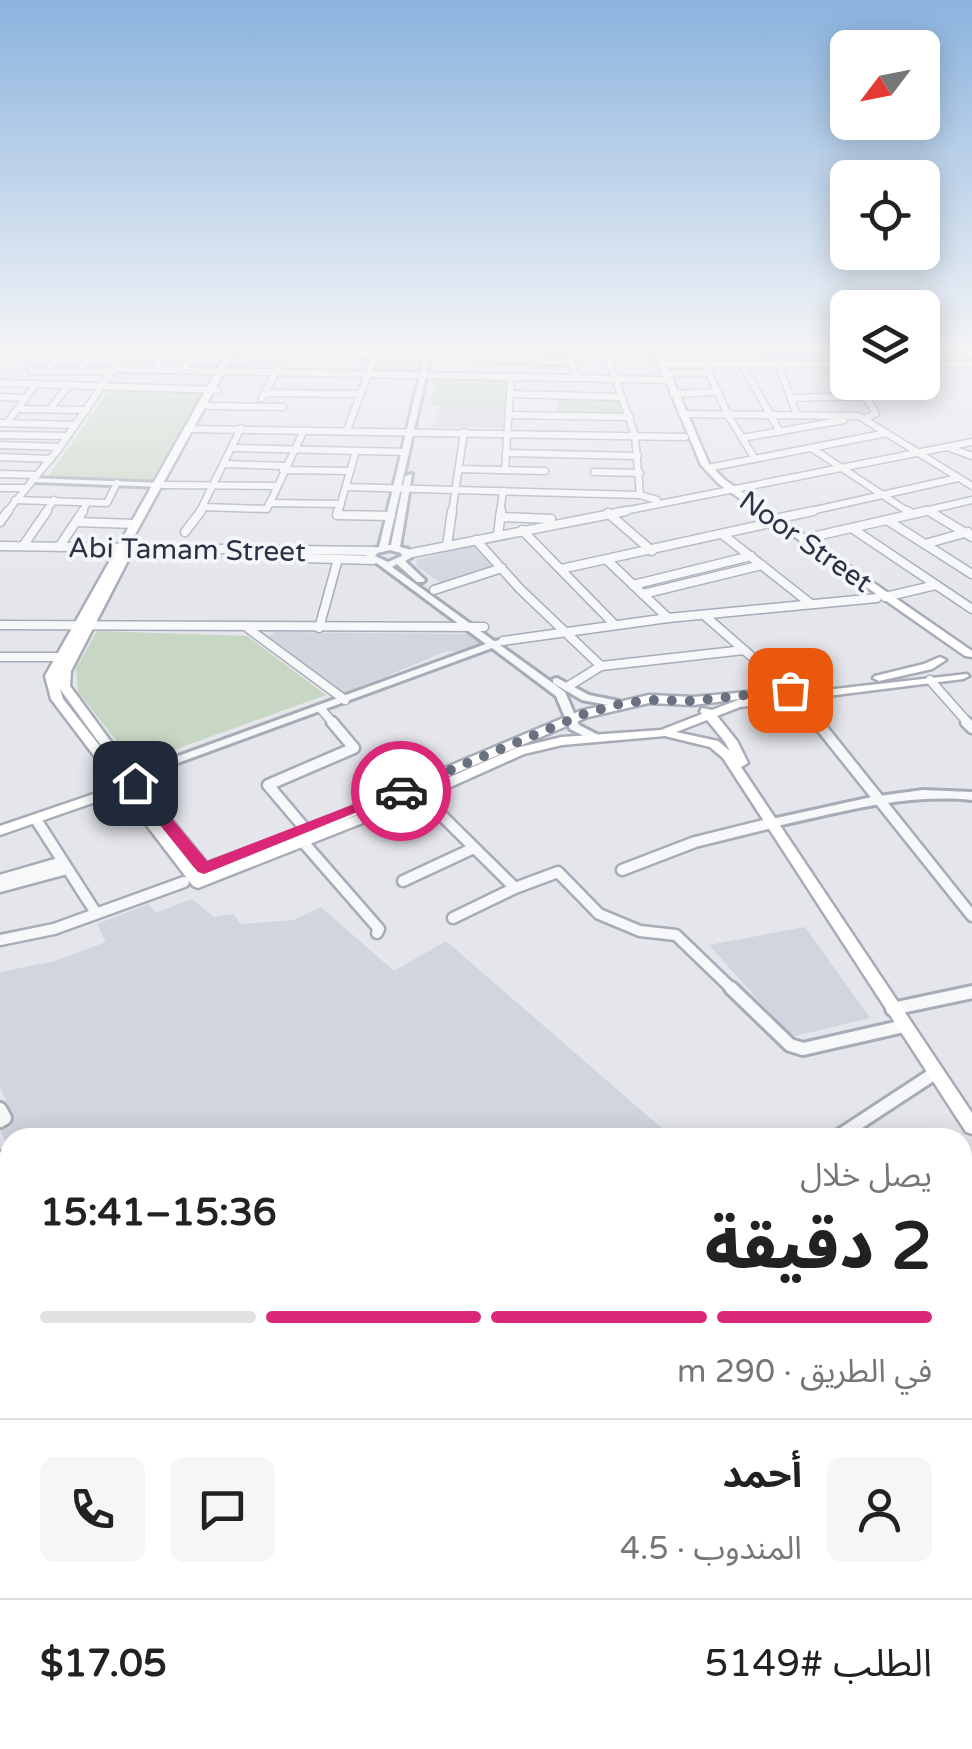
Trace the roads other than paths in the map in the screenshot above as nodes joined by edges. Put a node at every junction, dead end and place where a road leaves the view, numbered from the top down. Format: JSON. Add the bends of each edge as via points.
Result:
{"nodes":[{"id":1,"x":75,"y":427,"type":"edge"},
{"id":2,"x":349,"y":427,"type":"edge"},
{"id":3,"x":416,"y":427,"type":"edge"},
{"id":4,"x":509,"y":427,"type":"edge"},
{"id":5,"x":633,"y":427,"type":"edge"},
{"id":6,"x":682,"y":427,"type":"edge"},
{"id":7,"x":688,"y":427,"type":"edge"},
{"id":8,"x":735,"y":427,"type":"edge"},
{"id":9,"x":776,"y":427,"type":"edge"},
{"id":10,"x":812,"y":427,"type":"edge"},
{"id":11,"x":877,"y":427,"type":"edge"},
{"id":12,"x":191,"y":428,"type":"joint"},
{"id":13,"x":241,"y":428,"type":"junction"},
{"id":14,"x":276,"y":429,"type":"joint"},
{"id":15,"x":304,"y":430,"type":"junction"},
{"id":16,"x":348,"y":430,"type":"junction"},
{"id":17,"x":415,"y":431,"type":"junction"},
{"id":18,"x":464,"y":432,"type":"junction"},
{"id":19,"x":780,"y":432,"type":"junction"},
{"id":20,"x":887,"y":433,"type":"junction"},
{"id":21,"x":508,"y":434,"type":"junction"},
{"id":22,"x":68,"y":436,"type":"junction"},
{"id":23,"x":636,"y":436,"type":"junction"},
{"id":24,"x":686,"y":437,"type":"junction"},
{"id":25,"x":742,"y":438,"type":"junction"},
{"id":26,"x":1,"y":439,"type":"edge"},
{"id":27,"x":972,"y":442,"type":"edge"},
{"id":28,"x":60,"y":447,"type":"junction"},
{"id":29,"x":946,"y":447,"type":"junction"},
{"id":30,"x":232,"y":448,"type":"junction"},
{"id":31,"x":812,"y":448,"type":"junction"},
{"id":32,"x":295,"y":449,"type":"junction"},
{"id":33,"x":356,"y":451,"type":"junction"},
{"id":34,"x":406,"y":452,"type":"junction"},
{"id":35,"x":917,"y":452,"type":"junction"},
{"id":36,"x":506,"y":453,"type":"junction"},
{"id":37,"x":545,"y":454,"type":"junction"},
{"id":38,"x":593,"y":454,"type":"junction"},
{"id":39,"x":638,"y":456,"type":"junction"},
{"id":40,"x":972,"y":456,"type":"edge"},
{"id":41,"x":0,"y":457,"type":"edge"},
{"id":42,"x":51,"y":459,"type":"junction"},
{"id":43,"x":755,"y":459,"type":"junction"},
{"id":44,"x":224,"y":464,"type":"junction"},
{"id":45,"x":284,"y":468,"type":"junction"},
{"id":46,"x":708,"y":468,"type":"junction"},
{"id":47,"x":837,"y":468,"type":"junction"},
{"id":48,"x":459,"y":469,"type":"junction"},
{"id":49,"x":350,"y":470,"type":"junction"},
{"id":50,"x":505,"y":470,"type":"junction"},
{"id":51,"x":544,"y":471,"type":"junction"},
{"id":52,"x":594,"y":472,"type":"junction"},
{"id":53,"x":640,"y":473,"type":"junction"},
{"id":54,"x":0,"y":474,"type":"edge"},
{"id":55,"x":35,"y":478,"type":"junction"},
{"id":56,"x":958,"y":478,"type":"junction"},
{"id":57,"x":118,"y":484,"type":"junction"},
{"id":58,"x":159,"y":485,"type":"junction"},
{"id":59,"x":214,"y":486,"type":"junction"},
{"id":60,"x":276,"y":486,"type":"junction"},
{"id":61,"x":346,"y":486,"type":"junction"},
{"id":62,"x":972,"y":486,"type":"edge"},
{"id":63,"x":0,"y":488,"type":"edge"},
{"id":64,"x":22,"y":488,"type":"junction"},
{"id":65,"x":402,"y":488,"type":"junction"},
{"id":66,"x":727,"y":489,"type":"junction"},
{"id":67,"x":456,"y":490,"type":"junction"},
{"id":68,"x":503,"y":491,"type":"junction"},
{"id":69,"x":548,"y":492,"type":"junction"},
{"id":70,"x":594,"y":494,"type":"junction"},
{"id":71,"x":640,"y":495,"type":"junction"},
{"id":72,"x":880,"y":495,"type":"junction"},
{"id":73,"x":54,"y":500,"type":"junction"},
{"id":74,"x":972,"y":500,"type":"edge"},
{"id":75,"x":12,"y":502,"type":"junction"},
{"id":76,"x":88,"y":502,"type":"junction"},
{"id":77,"x":662,"y":502,"type":"junction"},
{"id":78,"x":269,"y":504,"type":"junction"},
{"id":79,"x":340,"y":504,"type":"junction"},
{"id":80,"x":204,"y":507,"type":"junction"},
{"id":81,"x":0,"y":508,"type":"edge"},
{"id":82,"x":928,"y":510,"type":"junction"},
{"id":83,"x":608,"y":513,"type":"junction"},
{"id":84,"x":912,"y":514,"type":"junction"},
{"id":85,"x":391,"y":516,"type":"junction"},
{"id":86,"x":500,"y":518,"type":"junction"},
{"id":87,"x":888,"y":520,"type":"junction"},
{"id":88,"x":772,"y":521,"type":"junction"},
{"id":89,"x":0,"y":522,"type":"edge"},
{"id":90,"x":76,"y":522,"type":"junction"},
{"id":91,"x":551,"y":522,"type":"junction"},
{"id":92,"x":134,"y":524,"type":"junction"},
{"id":93,"x":853,"y":529,"type":"junction"},
{"id":94,"x":522,"y":530,"type":"junction"},
{"id":95,"x":184,"y":532,"type":"dead end"},
{"id":96,"x":722,"y":534,"type":"junction"},
{"id":97,"x":970,"y":534,"type":"edge"},
{"id":98,"x":498,"y":535,"type":"junction"},
{"id":99,"x":803,"y":539,"type":"junction"},
{"id":100,"x":476,"y":540,"type":"junction"},
{"id":101,"x":925,"y":544,"type":"junction"},
{"id":102,"x":24,"y":546,"type":"junction"},
{"id":103,"x":447,"y":546,"type":"junction"},
{"id":104,"x":59,"y":547,"type":"junction"},
{"id":105,"x":395,"y":547,"type":"junction"},
{"id":106,"x":0,"y":548,"type":"edge"},
{"id":107,"x":124,"y":551,"type":"junction"},
{"id":108,"x":652,"y":551,"type":"junction"},
{"id":109,"x":378,"y":556,"type":"junction"},
{"id":110,"x":751,"y":556,"type":"junction"},
{"id":111,"x":403,"y":558,"type":"junction"},
{"id":112,"x":338,"y":559,"type":"junction"},
{"id":113,"x":608,"y":560,"type":"junction"},
{"id":114,"x":762,"y":565,"type":"junction"},
{"id":115,"x":502,"y":568,"type":"junction"},
{"id":116,"x":561,"y":570,"type":"junction"},
{"id":117,"x":972,"y":574,"type":"edge"},
{"id":118,"x":633,"y":584,"type":"junction"},
{"id":119,"x":936,"y":585,"type":"junction"},
{"id":120,"x":434,"y":590,"type":"junction"},
{"id":121,"x":643,"y":594,"type":"junction"},
{"id":122,"x":881,"y":598,"type":"junction"},
{"id":123,"x":811,"y":604,"type":"junction"},
{"id":124,"x":972,"y":610,"type":"edge"},
{"id":125,"x":704,"y":615,"type":"junction"},
{"id":126,"x":668,"y":618,"type":"junction"},
{"id":127,"x":85,"y":623,"type":"junction"},
{"id":128,"x":0,"y":625,"type":"edge"},
{"id":129,"x":615,"y":626,"type":"junction"},
{"id":130,"x":248,"y":628,"type":"junction"},
{"id":131,"x":319,"y":628,"type":"junction"},
{"id":132,"x":479,"y":628,"type":"junction"},
{"id":133,"x":562,"y":632,"type":"junction"},
{"id":134,"x":499,"y":643,"type":"junction"},
{"id":135,"x":744,"y":650,"type":"junction"},
{"id":136,"x":970,"y":655,"type":"edge"},
{"id":137,"x":60,"y":656,"type":"junction"},
{"id":138,"x":0,"y":657,"type":"edge"},
{"id":139,"x":941,"y":658,"type":"junction"},
{"id":140,"x":601,"y":666,"type":"junction"},
{"id":141,"x":968,"y":676,"type":"edge"},
{"id":142,"x":930,"y":680,"type":"junction"},
{"id":143,"x":567,"y":687,"type":"junction"},
{"id":144,"x":794,"y":694,"type":"junction"},
{"id":145,"x":345,"y":700,"type":"junction"},
{"id":146,"x":693,"y":701,"type":"junction"},
{"id":147,"x":620,"y":704,"type":"junction"},
{"id":148,"x":320,"y":709,"type":"junction"},
{"id":149,"x":710,"y":716,"type":"junction"},
{"id":150,"x":572,"y":720,"type":"junction"},
{"id":151,"x":972,"y":728,"type":"edge"},
{"id":152,"x":662,"y":733,"type":"junction"},
{"id":153,"x":598,"y":739,"type":"junction"},
{"id":154,"x":127,"y":782,"type":"junction"},
{"id":155,"x":422,"y":795,"type":"junction"},
{"id":156,"x":972,"y":796,"type":"edge"},
{"id":157,"x":757,"y":800,"type":"junction"},
{"id":158,"x":880,"y":801,"type":"junction"},
{"id":159,"x":37,"y":821,"type":"junction"},
{"id":160,"x":0,"y":822,"type":"edge"},
{"id":161,"x":772,"y":823,"type":"junction"},
{"id":162,"x":0,"y":831,"type":"edge"},
{"id":163,"x":305,"y":837,"type":"junction"},
{"id":164,"x":474,"y":848,"type":"junction"},
{"id":165,"x":65,"y":866,"type":"junction"},
{"id":166,"x":622,"y":870,"type":"dead end"},
{"id":167,"x":198,"y":877,"type":"junction"},
{"id":168,"x":0,"y":880,"type":"edge"},
{"id":169,"x":402,"y":881,"type":"dead end"},
{"id":170,"x":0,"y":887,"type":"edge"},
{"id":171,"x":515,"y":888,"type":"junction"},
{"id":172,"x":96,"y":913,"type":"junction"},
{"id":173,"x":972,"y":916,"type":"edge"},
{"id":174,"x":452,"y":918,"type":"dead end"},
{"id":175,"x":377,"y":933,"type":"dead end"},
{"id":176,"x":0,"y":940,"type":"edge"},
{"id":177,"x":972,"y":992,"type":"edge"},
{"id":178,"x":892,"y":1009,"type":"junction"},
{"id":179,"x":904,"y":1026,"type":"junction"},
{"id":180,"x":936,"y":1073,"type":"junction"},
{"id":181,"x":0,"y":1109,"type":"edge"},
{"id":182,"x":0,"y":1121,"type":"edge"},
{"id":183,"x":972,"y":1127,"type":"edge"},
{"id":184,"x":851,"y":1128,"type":"edge"}],
"edges":[{"from":1,"to":22,"type":"street"},
{"from":2,"to":16,"type":"street"},
{"from":3,"to":17,"type":"street"},
{"from":4,"to":21,"type":"street"},
{"from":5,"to":23,"type":"street"},
{"from":6,"to":24,"type":"main road","name":"Noor Street"},
{"from":7,"to":46,"type":"main road","name":"Noor Street"},
{"from":8,"to":25,"type":"street"},
{"from":9,"to":19,"type":"street"},
{"from":10,"to":19,"type":"street"},
{"from":11,"to":20,"type":"street"},
{"from":12,"to":13,"type":"street"},
{"from":12,"to":58,"type":"main road"},
{"from":13,"to":14,"type":"street"},
{"from":13,"to":30,"type":"street"},
{"from":14,"to":15,"type":"street"},
{"from":15,"to":16,"type":"street"},
{"from":15,"to":32,"type":"street"},
{"from":16,"to":17,"type":"street"},
{"from":17,"to":18,"type":"street"},
{"from":17,"to":34,"type":"street"},
{"from":17,"to":65,"type":"street"},
{"from":18,"to":21,"type":"street"},
{"from":18,"to":48,"type":"street"},
{"from":19,"to":25,"type":"street"},
{"from":20,"to":31,"type":"street"},
{"from":20,"to":35,"type":"street"},
{"from":21,"to":23,"type":"street"},
{"from":21,"to":36,"type":"street"},
{"from":22,"to":26,"type":"street"},
{"from":22,"to":28,"type":"street"},
{"from":23,"to":24,"type":"street"},
{"from":23,"to":39,"type":"street"},
{"from":24,"to":66,"type":"main road","name":"Noor Street","via":[[699,466]]},
{"from":25,"to":43,"type":"street"},
{"from":26,"to":28,"type":"street"},
{"from":27,"to":29,"type":"street"},
{"from":28,"to":42,"type":"street"},
{"from":29,"to":35,"type":"street"},
{"from":29,"to":40,"type":"street"},
{"from":30,"to":32,"type":"street"},
{"from":30,"to":44,"type":"street"},
{"from":31,"to":43,"type":"street"},
{"from":31,"to":47,"type":"street"},
{"from":32,"to":33,"type":"street"},
{"from":32,"to":45,"type":"street"},
{"from":33,"to":34,"type":"street"},
{"from":33,"to":49,"type":"street"},
{"from":34,"to":65,"type":"street"},
{"from":35,"to":47,"type":"street"},
{"from":35,"to":56,"type":"street"},
{"from":36,"to":37,"type":"street"},
{"from":36,"to":50,"type":"street"},
{"from":37,"to":38,"type":"street"},
{"from":37,"to":51,"type":"street"},
{"from":38,"to":39,"type":"street"},
{"from":38,"to":52,"type":"street"},
{"from":39,"to":53,"type":"street"},
{"from":41,"to":42,"type":"street"},
{"from":42,"to":55,"type":"street"},
{"from":43,"to":46,"type":"street"},
{"from":44,"to":45,"type":"street"},
{"from":44,"to":59,"type":"street"},
{"from":45,"to":49,"type":"street"},
{"from":45,"to":60,"type":"street"},
{"from":46,"to":66,"type":"main road","name":"Noor Street"},
{"from":47,"to":66,"type":"street"},
{"from":47,"to":72,"type":"street"},
{"from":48,"to":50,"type":"street"},
{"from":48,"to":67,"type":"street"},
{"from":49,"to":61,"type":"street"},
{"from":50,"to":51,"type":"street"},
{"from":51,"to":69,"type":"street"},
{"from":52,"to":53,"type":"street"},
{"from":52,"to":70,"type":"street"},
{"from":53,"to":71,"type":"street"},
{"from":54,"to":55,"type":"street"},
{"from":55,"to":57,"type":"street"},
{"from":55,"to":64,"type":"street"},
{"from":56,"to":62,"type":"street"},
{"from":56,"to":72,"type":"street"},
{"from":57,"to":58,"type":"street"},
{"from":57,"to":76,"type":"street","via":[[106,503]]},
{"from":58,"to":59,"type":"street"},
{"from":58,"to":92,"type":"main road"},
{"from":58,"to":107,"type":"main road"},
{"from":59,"to":60,"type":"street"},
{"from":59,"to":80,"type":"street"},
{"from":60,"to":78,"type":"street"},
{"from":61,"to":65,"type":"street"},
{"from":61,"to":79,"type":"street"},
{"from":63,"to":64,"type":"street"},
{"from":64,"to":75,"type":"street"},
{"from":65,"to":67,"type":"street"},
{"from":65,"to":85,"type":"street"},
{"from":65,"to":105,"type":"street"},
{"from":66,"to":77,"type":"street"},
{"from":66,"to":88,"type":"main road","name":"Noor Street"},
{"from":67,"to":68,"type":"street"},
{"from":67,"to":103,"type":"street"},
{"from":68,"to":69,"type":"street"},
{"from":68,"to":86,"type":"street"},
{"from":69,"to":70,"type":"street"},
{"from":69,"to":91,"type":"street"},
{"from":70,"to":71,"type":"street"},
{"from":71,"to":77,"type":"street"},
{"from":72,"to":84,"type":"street"},
{"from":72,"to":88,"type":"street"},
{"from":73,"to":75,"type":"street"},
{"from":73,"to":76,"type":"street"},
{"from":73,"to":102,"type":"street"},
{"from":74,"to":82,"type":"street"},
{"from":75,"to":81,"type":"street"},
{"from":75,"to":89,"type":"street"},
{"from":76,"to":90,"type":"street"},
{"from":77,"to":83,"type":"street"},
{"from":78,"to":79,"type":"street"},
{"from":78,"to":80,"type":"street"},
{"from":79,"to":85,"type":"street","via":[[337,515]]},
{"from":80,"to":95,"type":"street"},
{"from":82,"to":84,"type":"street"},
{"from":82,"to":97,"type":"street"},
{"from":83,"to":91,"type":"street"},
{"from":83,"to":108,"type":"street"},
{"from":84,"to":87,"type":"street"},
{"from":85,"to":109,"type":"street"},
{"from":86,"to":91,"type":"street"},
{"from":86,"to":98,"type":"street"},
{"from":87,"to":93,"type":"street"},
{"from":87,"to":101,"type":"street"},
{"from":88,"to":96,"type":"street"},
{"from":88,"to":99,"type":"main road","name":"Noor Street"},
{"from":88,"to":122,"type":"main road","name":"Noor Street"},
{"from":90,"to":92,"type":"street"},
{"from":90,"to":104,"type":"street"},
{"from":91,"to":94,"type":"street"},
{"from":92,"to":107,"type":"main road"},
{"from":93,"to":99,"type":"street"},
{"from":93,"to":119,"type":"street"},
{"from":94,"to":98,"type":"street"},
{"from":94,"to":116,"type":"street"},
{"from":96,"to":108,"type":"street"},
{"from":96,"to":110,"type":"street"},
{"from":97,"to":101,"type":"street"},
{"from":98,"to":100,"type":"street"},
{"from":99,"to":122,"type":"main road","name":"Noor Street"},
{"from":100,"to":103,"type":"street"},
{"from":100,"to":115,"type":"street"},
{"from":101,"to":117,"type":"street"},
{"from":102,"to":104,"type":"street","name":"Abi Tamam Street"},
{"from":102,"to":106,"type":"street","name":"Abi Tamam Street"},
{"from":103,"to":111,"type":"street"},
{"from":104,"to":107,"type":"street","name":"Abi Tamam Street"},
{"from":105,"to":109,"type":"street"},
{"from":105,"to":111,"type":"street"},
{"from":106,"to":107,"type":"street","name":"Abi Tamam Street"},
{"from":107,"to":109,"type":"street","name":"Abi Tamam Street"},
{"from":107,"to":112,"type":"street","name":"Abi Tamam Street"},
{"from":107,"to":127,"type":"main road"},
{"from":108,"to":113,"type":"street"},
{"from":109,"to":111,"type":"street"},
{"from":109,"to":112,"type":"street","name":"Abi Tamam Street"},
{"from":109,"to":132,"type":"street"},
{"from":110,"to":114,"type":"street"},
{"from":110,"to":118,"type":"street"},
{"from":111,"to":120,"type":"street"},
{"from":112,"to":131,"type":"street"},
{"from":113,"to":116,"type":"street"},
{"from":113,"to":118,"type":"street"},
{"from":114,"to":121,"type":"street"},
{"from":114,"to":123,"type":"street"},
{"from":115,"to":120,"type":"street"},
{"from":115,"to":133,"type":"street"},
{"from":116,"to":129,"type":"street"},
{"from":118,"to":121,"type":"street"},
{"from":119,"to":122,"type":"street"},
{"from":119,"to":124,"type":"street"},
{"from":120,"to":132,"type":"street"},
{"from":121,"to":126,"type":"street"},
{"from":122,"to":123,"type":"street"},
{"from":122,"to":136,"type":"main road","name":"Noor Street"},
{"from":122,"to":139,"type":"main road","name":"Noor Street","via":[[923,630]]},
{"from":123,"to":125,"type":"street"},
{"from":125,"to":126,"type":"street"},
{"from":125,"to":135,"type":"street"},
{"from":126,"to":129,"type":"street"},
{"from":127,"to":128,"type":"street"},
{"from":127,"to":130,"type":"street"},
{"from":127,"to":137,"type":"main road"},
{"from":127,"to":154,"type":"main road","via":[[64,686]]},
{"from":129,"to":133,"type":"street"},
{"from":130,"to":131,"type":"street"},
{"from":130,"to":145,"type":"street"},
{"from":131,"to":132,"type":"street"},
{"from":132,"to":134,"type":"street"},
{"from":133,"to":134,"type":"street"},
{"from":133,"to":140,"type":"street"},
{"from":134,"to":143,"type":"street"},
{"from":134,"to":145,"type":"street"},
{"from":134,"to":150,"type":"street","via":[[562,694]]},
{"from":135,"to":140,"type":"street"},
{"from":135,"to":144,"type":"street"},
{"from":136,"to":139,"type":"main road"},
{"from":137,"to":138,"type":"street"},
{"from":137,"to":154,"type":"main road","via":[[52,676],[56,699]]},
{"from":139,"to":141,"type":"main road","name":"Noor Street","via":[[944,668]]},
{"from":139,"to":144,"type":"main road","via":[[909,673]]},
{"from":140,"to":143,"type":"street"},
{"from":141,"to":142,"type":"main road"},
{"from":142,"to":144,"type":"main road"},
{"from":142,"to":151,"type":"street"},
{"from":143,"to":147,"type":"street"},
{"from":144,"to":146,"type":"main road"},
{"from":144,"to":149,"type":"main road"},
{"from":144,"to":158,"type":"street"},
{"from":145,"to":148,"type":"street"},
{"from":146,"to":147,"type":"main road"},
{"from":146,"to":149,"type":"main road"},
{"from":147,"to":150,"type":"main road"},
{"from":148,"to":154,"type":"street"},
{"from":148,"to":163,"type":"street","via":[[354,748],[268,785]]},
{"from":149,"to":152,"type":"main road"},
{"from":149,"to":157,"type":"main road","via":[[731,740]]},
{"from":150,"to":153,"type":"street","via":[[580,733]]},
{"from":150,"to":163,"type":"main road"},
{"from":152,"to":153,"type":"main road"},
{"from":152,"to":157,"type":"main road","via":[[714,744]]},
{"from":153,"to":155,"type":"main road","via":[[520,751]]},
{"from":154,"to":159,"type":"main road"},
{"from":154,"to":160,"type":"main road"},
{"from":154,"to":167,"type":"main road"},
{"from":155,"to":163,"type":"main road"},
{"from":155,"to":164,"type":"street"},
{"from":156,"to":158,"type":"street","via":[[950,792]]},
{"from":157,"to":161,"type":"main road"},
{"from":158,"to":161,"type":"street"},
{"from":158,"to":173,"type":"street"},
{"from":159,"to":162,"type":"main road"},
{"from":159,"to":165,"type":"street"},
{"from":161,"to":166,"type":"street","via":[[728,830]]},
{"from":161,"to":178,"type":"main road"},
{"from":163,"to":167,"type":"main road"},
{"from":163,"to":175,"type":"street"},
{"from":164,"to":169,"type":"street"},
{"from":164,"to":171,"type":"street"},
{"from":165,"to":168,"type":"street"},
{"from":165,"to":170,"type":"street"},
{"from":165,"to":172,"type":"street"},
{"from":167,"to":172,"type":"street"},
{"from":171,"to":174,"type":"street"},
{"from":171,"to":179,"type":"street","via":[[558,872],[600,914],[640,931],[676,936],[790,1045],[803,1049]]},
{"from":172,"to":176,"type":"street"},
{"from":177,"to":178,"type":"street"},
{"from":178,"to":179,"type":"main road"},
{"from":179,"to":180,"type":"main road"},
{"from":180,"to":183,"type":"main road"},
{"from":180,"to":184,"type":"street"},
{"from":181,"to":182,"type":"street"}]}
